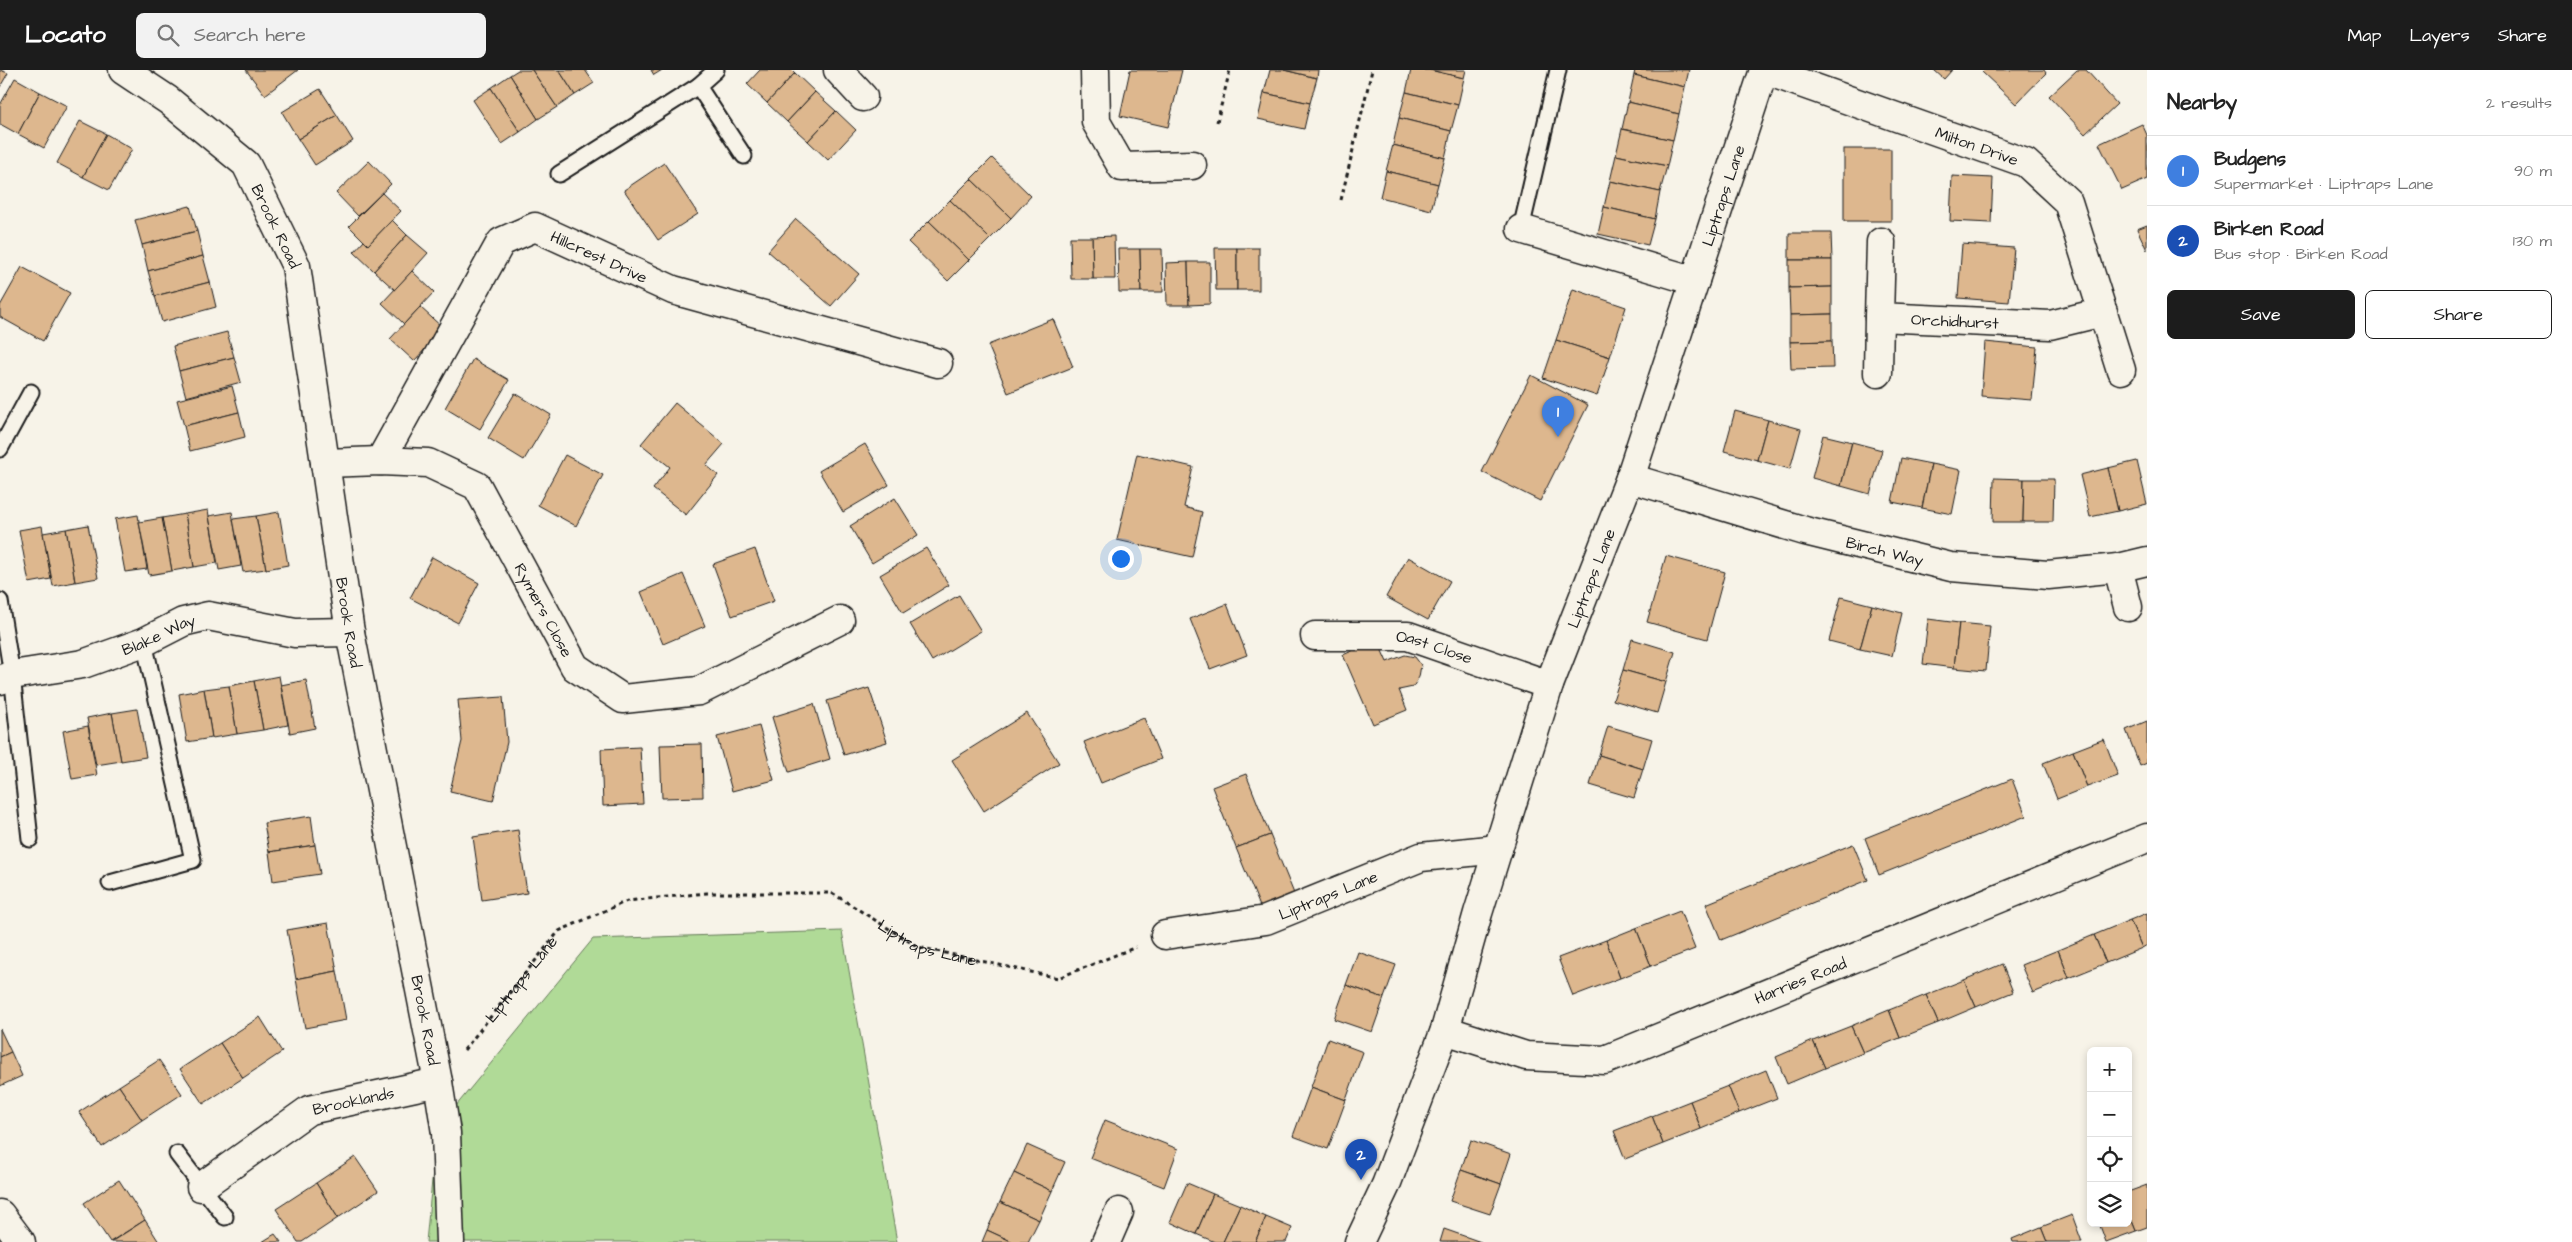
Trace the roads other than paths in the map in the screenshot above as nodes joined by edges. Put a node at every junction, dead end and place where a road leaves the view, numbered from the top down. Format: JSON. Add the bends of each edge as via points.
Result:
{"nodes":[{"id":1,"x":123,"y":70,"type":"edge"},
{"id":2,"x":716,"y":70,"type":"edge"},
{"id":3,"x":838,"y":70,"type":"edge"},
{"id":4,"x":1095,"y":70,"type":"edge"},
{"id":5,"x":1558,"y":70,"type":"edge"},
{"id":6,"x":1764,"y":70,"type":"edge"},
{"id":7,"x":698,"y":86,"type":"junction"},
{"id":8,"x":863,"y":98,"type":"dead end"},
{"id":9,"x":744,"y":156,"type":"dead end"},
{"id":10,"x":1192,"y":165,"type":"dead end"},
{"id":11,"x":559,"y":174,"type":"dead end"},
{"id":12,"x":1521,"y":229,"type":"joint"},
{"id":13,"x":1881,"y":242,"type":"dead end"},
{"id":14,"x":1695,"y":281,"type":"junction"},
{"id":15,"x":2103,"y":312,"type":"junction"},
{"id":16,"x":1879,"y":317,"type":"junction"},
{"id":17,"x":938,"y":363,"type":"dead end"},
{"id":18,"x":2121,"y":370,"type":"dead end"},
{"id":19,"x":1878,"y":373,"type":"dead end"},
{"id":20,"x":31,"y":392,"type":"dead end"},
{"id":21,"x":0,"y":449,"type":"edge"},
{"id":22,"x":380,"y":461,"type":"junction"},
{"id":23,"x":325,"y":463,"type":"junction"},
{"id":24,"x":1630,"y":478,"type":"junction"},
{"id":25,"x":2147,"y":561,"type":"edge"},
{"id":26,"x":2118,"y":568,"type":"junction"},
{"id":27,"x":0,"y":602,"type":"edge"},
{"id":28,"x":2128,"y":607,"type":"dead end"},
{"id":29,"x":840,"y":620,"type":"dead end"},
{"id":30,"x":350,"y":632,"type":"junction"},
{"id":31,"x":1316,"y":636,"type":"dead end"},
{"id":32,"x":144,"y":642,"type":"junction"},
{"id":33,"x":6,"y":678,"type":"edge"},
{"id":34,"x":1549,"y":685,"type":"junction"},
{"id":35,"x":2147,"y":838,"type":"edge"},
{"id":36,"x":30,"y":840,"type":"dead end"},
{"id":37,"x":1498,"y":849,"type":"junction"},
{"id":38,"x":110,"y":883,"type":"dead end"},
{"id":39,"x":1165,"y":935,"type":"road end"},
{"id":40,"x":1445,"y":1030,"type":"junction"},
{"id":41,"x":438,"y":1082,"type":"junction"},
{"id":42,"x":177,"y":1154,"type":"dead end"},
{"id":43,"x":201,"y":1187,"type":"junction"},
{"id":44,"x":1119,"y":1212,"type":"dead end"},
{"id":45,"x":0,"y":1214,"type":"edge"},
{"id":46,"x":225,"y":1217,"type":"dead end"},
{"id":47,"x":21,"y":1242,"type":"edge"},
{"id":48,"x":450,"y":1242,"type":"edge"},
{"id":49,"x":1106,"y":1242,"type":"edge"},
{"id":50,"x":1359,"y":1242,"type":"edge"}],
"edges":[{"from":1,"to":23,"type":"street","name":"Brook Road","via":[[168,100],[246,164],[296,266]]},
{"from":2,"to":7,"type":"lane"},
{"from":3,"to":8,"type":"street"},
{"from":4,"to":10,"type":"street","via":[[1096,122],[1122,167]]},
{"from":5,"to":12,"type":"lane"},
{"from":6,"to":14,"type":"street","name":"Liptraps Lane"},
{"from":6,"to":15,"type":"street","name":"Milton Drive","via":[[2026,163],[2068,202]]},
{"from":7,"to":9,"type":"lane"},
{"from":7,"to":11,"type":"lane"},
{"from":12,"to":14,"type":"street"},
{"from":13,"to":16,"type":"street"},
{"from":14,"to":24,"type":"street","name":"Liptraps Lane"},
{"from":15,"to":16,"type":"street","name":"Orchidhurst","via":[[2050,325]]},
{"from":15,"to":18,"type":"street","name":"Milton Drive"},
{"from":16,"to":19,"type":"street"},
{"from":17,"to":22,"type":"street","name":"Hillcrest Drive","via":[[673,290],[535,228],[501,242]]},
{"from":20,"to":21,"type":"lane"},
{"from":22,"to":23,"type":"street","name":"Rymers Close"},
{"from":22,"to":29,"type":"street","name":"Rymers Close","via":[[428,463],[477,486],[576,667],[623,699],[699,691]]},
{"from":23,"to":30,"type":"street","name":"Brook Road"},
{"from":24,"to":26,"type":"street","name":"Birch Way","via":[[1805,531],[1951,567],[2048,575]]},
{"from":24,"to":34,"type":"street","name":"Liptraps Lane"},
{"from":25,"to":26,"type":"street","name":"Birch Way"},
{"from":26,"to":28,"type":"street"},
{"from":27,"to":33,"type":"lane"},
{"from":30,"to":32,"type":"street","name":"Blake Way","via":[[295,632],[208,616],[183,622]]},
{"from":30,"to":41,"type":"street","name":"Brook Road"},
{"from":31,"to":34,"type":"street","name":"Oast Close","via":[[1408,636]]},
{"from":32,"to":33,"type":"street","name":"Blake Way","via":[[83,664]]},
{"from":32,"to":38,"type":"lane","via":[[193,860]]},
{"from":33,"to":36,"type":"lane"},
{"from":34,"to":37,"type":"street","name":"Liptraps Lane"},
{"from":35,"to":40,"type":"street","name":"Harries Road","via":[[1605,1060],[1526,1056]]},
{"from":37,"to":39,"type":"street","name":"Liptraps Lane","via":[[1420,857],[1266,920]]},
{"from":37,"to":40,"type":"street"},
{"from":40,"to":50,"type":"street","via":[[1386,1185]]},
{"from":41,"to":43,"type":"street","name":"Brooklands","via":[[309,1110]]},
{"from":41,"to":48,"type":"street","name":"Brook Road","via":[[446,1133]]},
{"from":42,"to":43,"type":"lane"},
{"from":43,"to":46,"type":"lane"},
{"from":44,"to":49,"type":"street"},
{"from":45,"to":47,"type":"street"}]}
